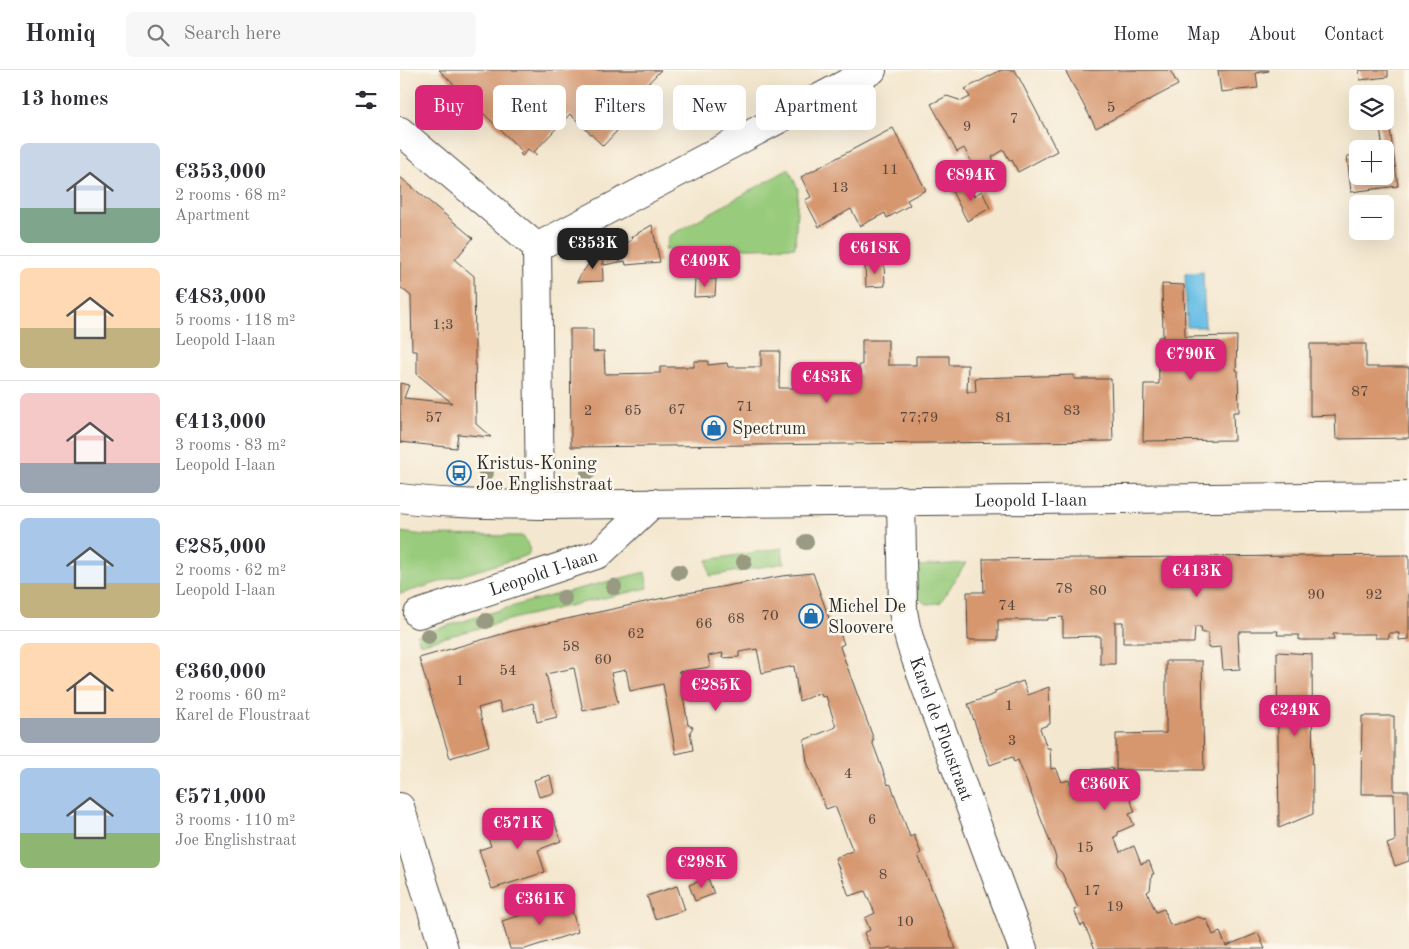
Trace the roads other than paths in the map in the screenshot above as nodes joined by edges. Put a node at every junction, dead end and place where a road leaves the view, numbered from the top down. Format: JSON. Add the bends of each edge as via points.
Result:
{"nodes":[{"id":1,"x":872,"y":70,"type":"edge"},
{"id":2,"x":400,"y":131,"type":"edge"},
{"id":3,"x":537,"y":247,"type":"junction"},
{"id":4,"x":1409,"y":496,"type":"edge"},
{"id":5,"x":400,"y":498,"type":"edge"},
{"id":6,"x":901,"y":500,"type":"junction"},
{"id":7,"x":654,"y":503,"type":"junction"},
{"id":8,"x":540,"y":505,"type":"junction"},
{"id":9,"x":418,"y":614,"type":"dead end"},
{"id":10,"x":400,"y":807,"type":"edge"},
{"id":11,"x":444,"y":949,"type":"edge"},
{"id":12,"x":1023,"y":949,"type":"edge"}],
"edges":[{"from":1,"to":3,"type":"street"},
{"from":2,"to":3,"type":"street"},
{"from":3,"to":8,"type":"street"},
{"from":4,"to":6,"type":"street","name":"Leopold I-laan"},
{"from":5,"to":8,"type":"street","name":"Leopold I-laan","via":[[460,504]]},
{"from":6,"to":7,"type":"street","name":"Leopold I-laan"},
{"from":6,"to":12,"type":"street","name":"Karel de Floustraat","via":[[906,627]]},
{"from":7,"to":8,"type":"street","name":"Leopold I-laan"},
{"from":7,"to":9,"type":"street","name":"Leopold I-laan","via":[[598,554]]},
{"from":10,"to":11,"type":"street"}]}
